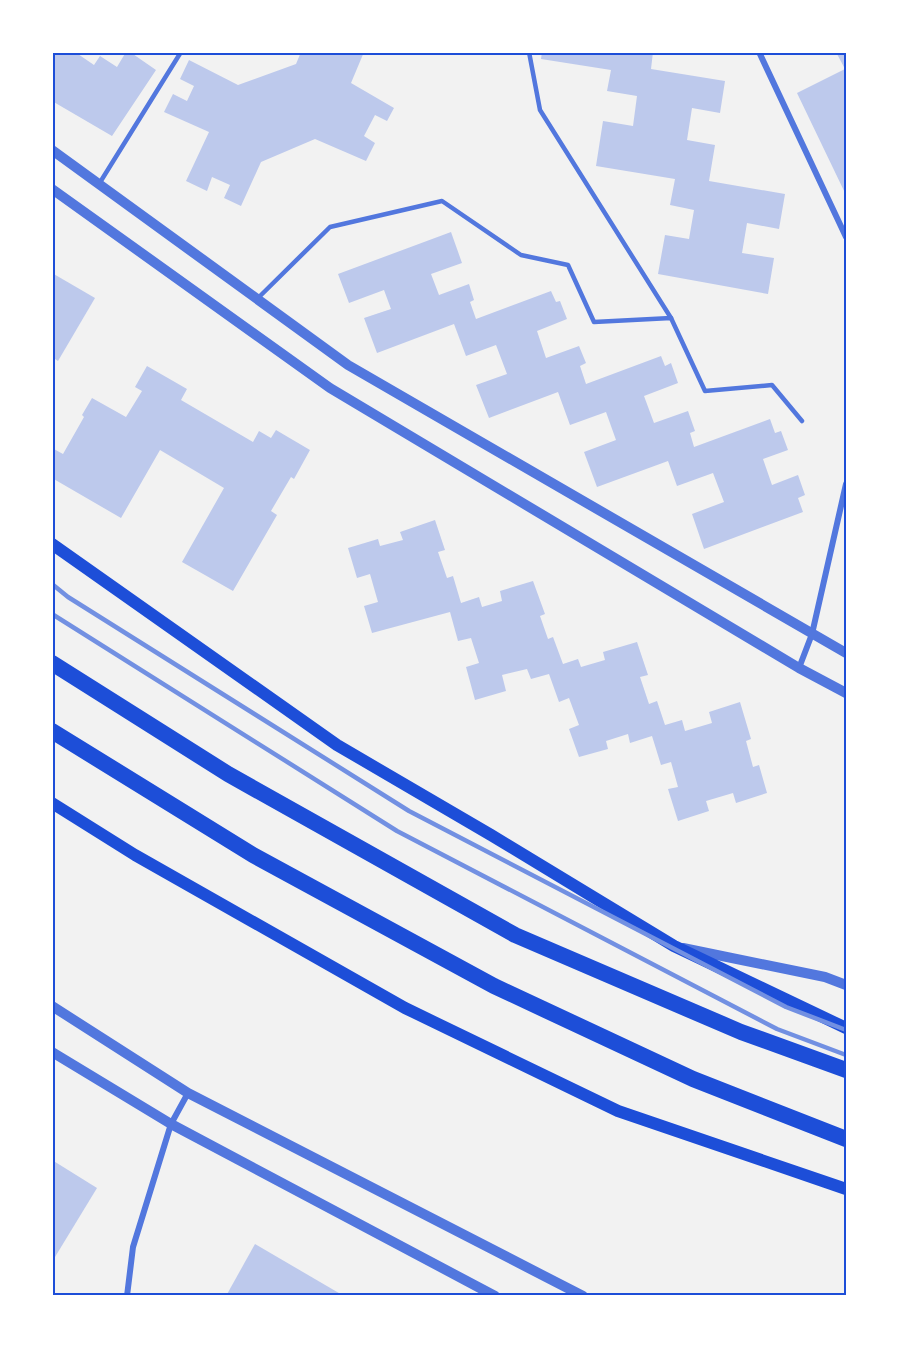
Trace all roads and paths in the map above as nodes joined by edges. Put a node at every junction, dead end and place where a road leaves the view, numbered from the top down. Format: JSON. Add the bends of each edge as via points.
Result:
{"nodes":[{"id":1,"x":181,"y":52,"type":"edge"},
{"id":2,"x":529,"y":52,"type":"edge"},
{"id":3,"x":759,"y":52,"type":"edge"},
{"id":4,"x":52,"y":150,"type":"edge"},
{"id":5,"x":99,"y":184,"type":"junction"},
{"id":6,"x":52,"y":189,"type":"edge"},
{"id":7,"x":846,"y":237,"type":"edge"},
{"id":8,"x":257,"y":299,"type":"junction"},
{"id":9,"x":671,"y":318,"type":"junction"},
{"id":10,"x":802,"y":421,"type":"dead end"},
{"id":11,"x":846,"y":484,"type":"edge"},
{"id":12,"x":52,"y":544,"type":"edge"},
{"id":13,"x":812,"y":634,"type":"junction"},
{"id":14,"x":846,"y":653,"type":"edge"},
{"id":15,"x":52,"y":663,"type":"edge"},
{"id":16,"x":799,"y":668,"type":"junction"},
{"id":17,"x":846,"y":693,"type":"edge"},
{"id":18,"x":52,"y":731,"type":"edge"},
{"id":19,"x":52,"y":803,"type":"edge"},
{"id":20,"x":674,"y":946,"type":"junction"},
{"id":21,"x":846,"y":985,"type":"edge"},
{"id":22,"x":52,"y":1006,"type":"edge"},
{"id":23,"x":846,"y":1028,"type":"edge"},
{"id":24,"x":52,"y":1052,"type":"edge"},
{"id":25,"x":846,"y":1070,"type":"edge"},
{"id":26,"x":188,"y":1094,"type":"junction"},
{"id":27,"x":171,"y":1124,"type":"junction"},
{"id":28,"x":846,"y":1139,"type":"edge"},
{"id":29,"x":846,"y":1189,"type":"edge"},
{"id":30,"x":127,"y":1296,"type":"edge"},
{"id":31,"x":495,"y":1296,"type":"edge"},
{"id":32,"x":583,"y":1296,"type":"edge"}],
"edges":[{"from":1,"to":5,"type":"lane"},
{"from":2,"to":9,"type":"lane","via":[[540,110]]},
{"from":3,"to":7,"type":"street"},
{"from":4,"to":5,"type":"street"},
{"from":5,"to":8,"type":"street"},
{"from":6,"to":16,"type":"street","via":[[330,388]]},
{"from":8,"to":9,"type":"lane","via":[[330,227],[442,201],[521,255],[568,265],[594,322]]},
{"from":8,"to":13,"type":"street","via":[[348,365]]},
{"from":9,"to":10,"type":"lane","via":[[705,391],[772,384]]},
{"from":11,"to":13,"type":"street"},
{"from":12,"to":20,"type":"main road","via":[[337,745]]},
{"from":13,"to":14,"type":"street"},
{"from":13,"to":16,"type":"street"},
{"from":15,"to":25,"type":"highway","via":[[228,774],[515,935],[741,1032]]},
{"from":16,"to":17,"type":"street"},
{"from":18,"to":28,"type":"highway","via":[[252,855],[494,987],[693,1079]]},
{"from":19,"to":29,"type":"main road","via":[[135,855],[405,1008],[628,1115]]},
{"from":20,"to":21,"type":"street","via":[[825,977]]},
{"from":20,"to":23,"type":"main road"},
{"from":22,"to":26,"type":"street"},
{"from":24,"to":27,"type":"street"},
{"from":26,"to":27,"type":"street"},
{"from":26,"to":32,"type":"street"},
{"from":27,"to":30,"type":"street","via":[[133,1247]]},
{"from":27,"to":31,"type":"street"}]}
